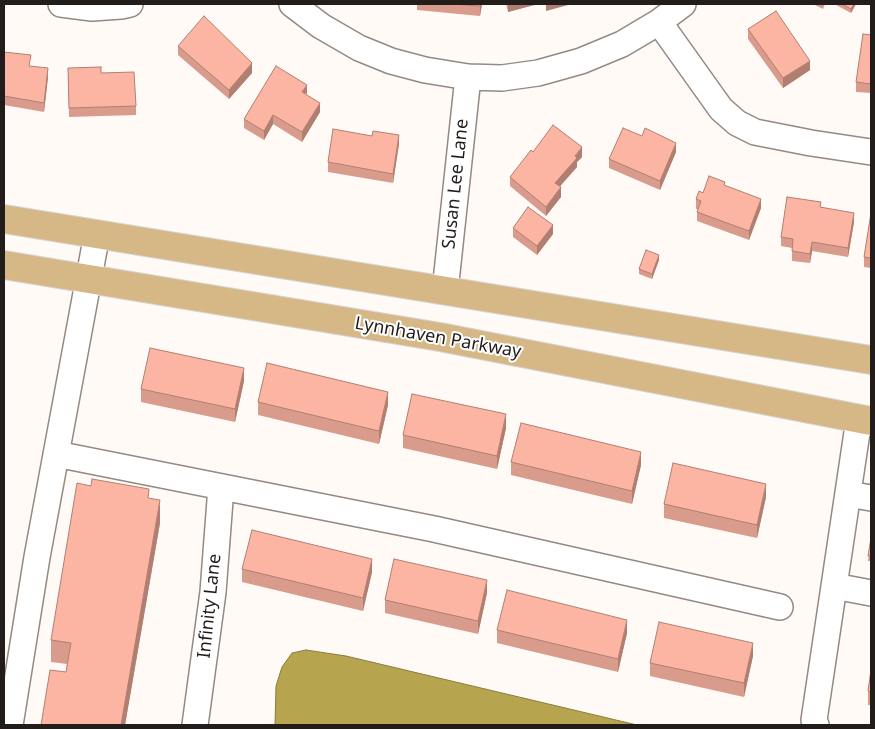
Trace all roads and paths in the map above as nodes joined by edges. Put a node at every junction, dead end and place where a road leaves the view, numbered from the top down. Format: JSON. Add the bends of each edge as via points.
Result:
{"nodes":[{"id":1,"x":61,"y":4,"type":"edge"},
{"id":2,"x":130,"y":4,"type":"edge"},
{"id":3,"x":292,"y":4,"type":"edge"},
{"id":4,"x":683,"y":4,"type":"edge"},
{"id":5,"x":659,"y":22,"type":"junction"},
{"id":6,"x":468,"y":77,"type":"junction"},
{"id":7,"x":871,"y":152,"type":"edge"},
{"id":8,"x":4,"y":219,"type":"edge"},
{"id":9,"x":97,"y":234,"type":"junction"},
{"id":10,"x":4,"y":265,"type":"edge"},
{"id":11,"x":90,"y":279,"type":"junction"},
{"id":12,"x":444,"y":291,"type":"junction"},
{"id":13,"x":871,"y":360,"type":"edge"},
{"id":14,"x":865,"y":420,"type":"edge"},
{"id":15,"x":56,"y":454,"type":"junction"},
{"id":16,"x":221,"y":487,"type":"junction"},
{"id":17,"x":859,"y":496,"type":"edge"},
{"id":18,"x":834,"y":586,"type":"junction"},
{"id":19,"x":871,"y":592,"type":"edge"},
{"id":20,"x":780,"y":607,"type":"dead end"},
{"id":21,"x":10,"y":725,"type":"edge"},
{"id":22,"x":195,"y":725,"type":"edge"},
{"id":23,"x":816,"y":725,"type":"edge"}],
"edges":[{"from":1,"to":2,"type":"street","via":[[92,8]]},
{"from":3,"to":6,"type":"street","via":[[359,48],[391,61]]},
{"from":4,"to":5,"type":"street"},
{"from":5,"to":6,"type":"street","via":[[622,44],[581,62],[502,78]]},
{"from":5,"to":7,"type":"street","via":[[721,109],[736,123],[755,132]]},
{"from":6,"to":12,"type":"street","name":"Susan Lee Lane"},
{"from":8,"to":9,"type":"main road"},
{"from":9,"to":11,"type":"street"},
{"from":9,"to":12,"type":"main road"},
{"from":10,"to":11,"type":"main road","name":"Lynnhaven Parkway"},
{"from":11,"to":14,"type":"main road","name":"Lynnhaven Parkway","via":[[431,336]]},
{"from":11,"to":15,"type":"street"},
{"from":12,"to":13,"type":"main road"},
{"from":14,"to":17,"type":"street"},
{"from":15,"to":16,"type":"street"},
{"from":15,"to":21,"type":"street"},
{"from":16,"to":20,"type":"street","via":[[434,529]]},
{"from":16,"to":22,"type":"street","name":"Infinity Lane","via":[[213,592]]},
{"from":17,"to":18,"type":"street"},
{"from":18,"to":19,"type":"street"},
{"from":18,"to":23,"type":"street","via":[[814,720]]}]}
